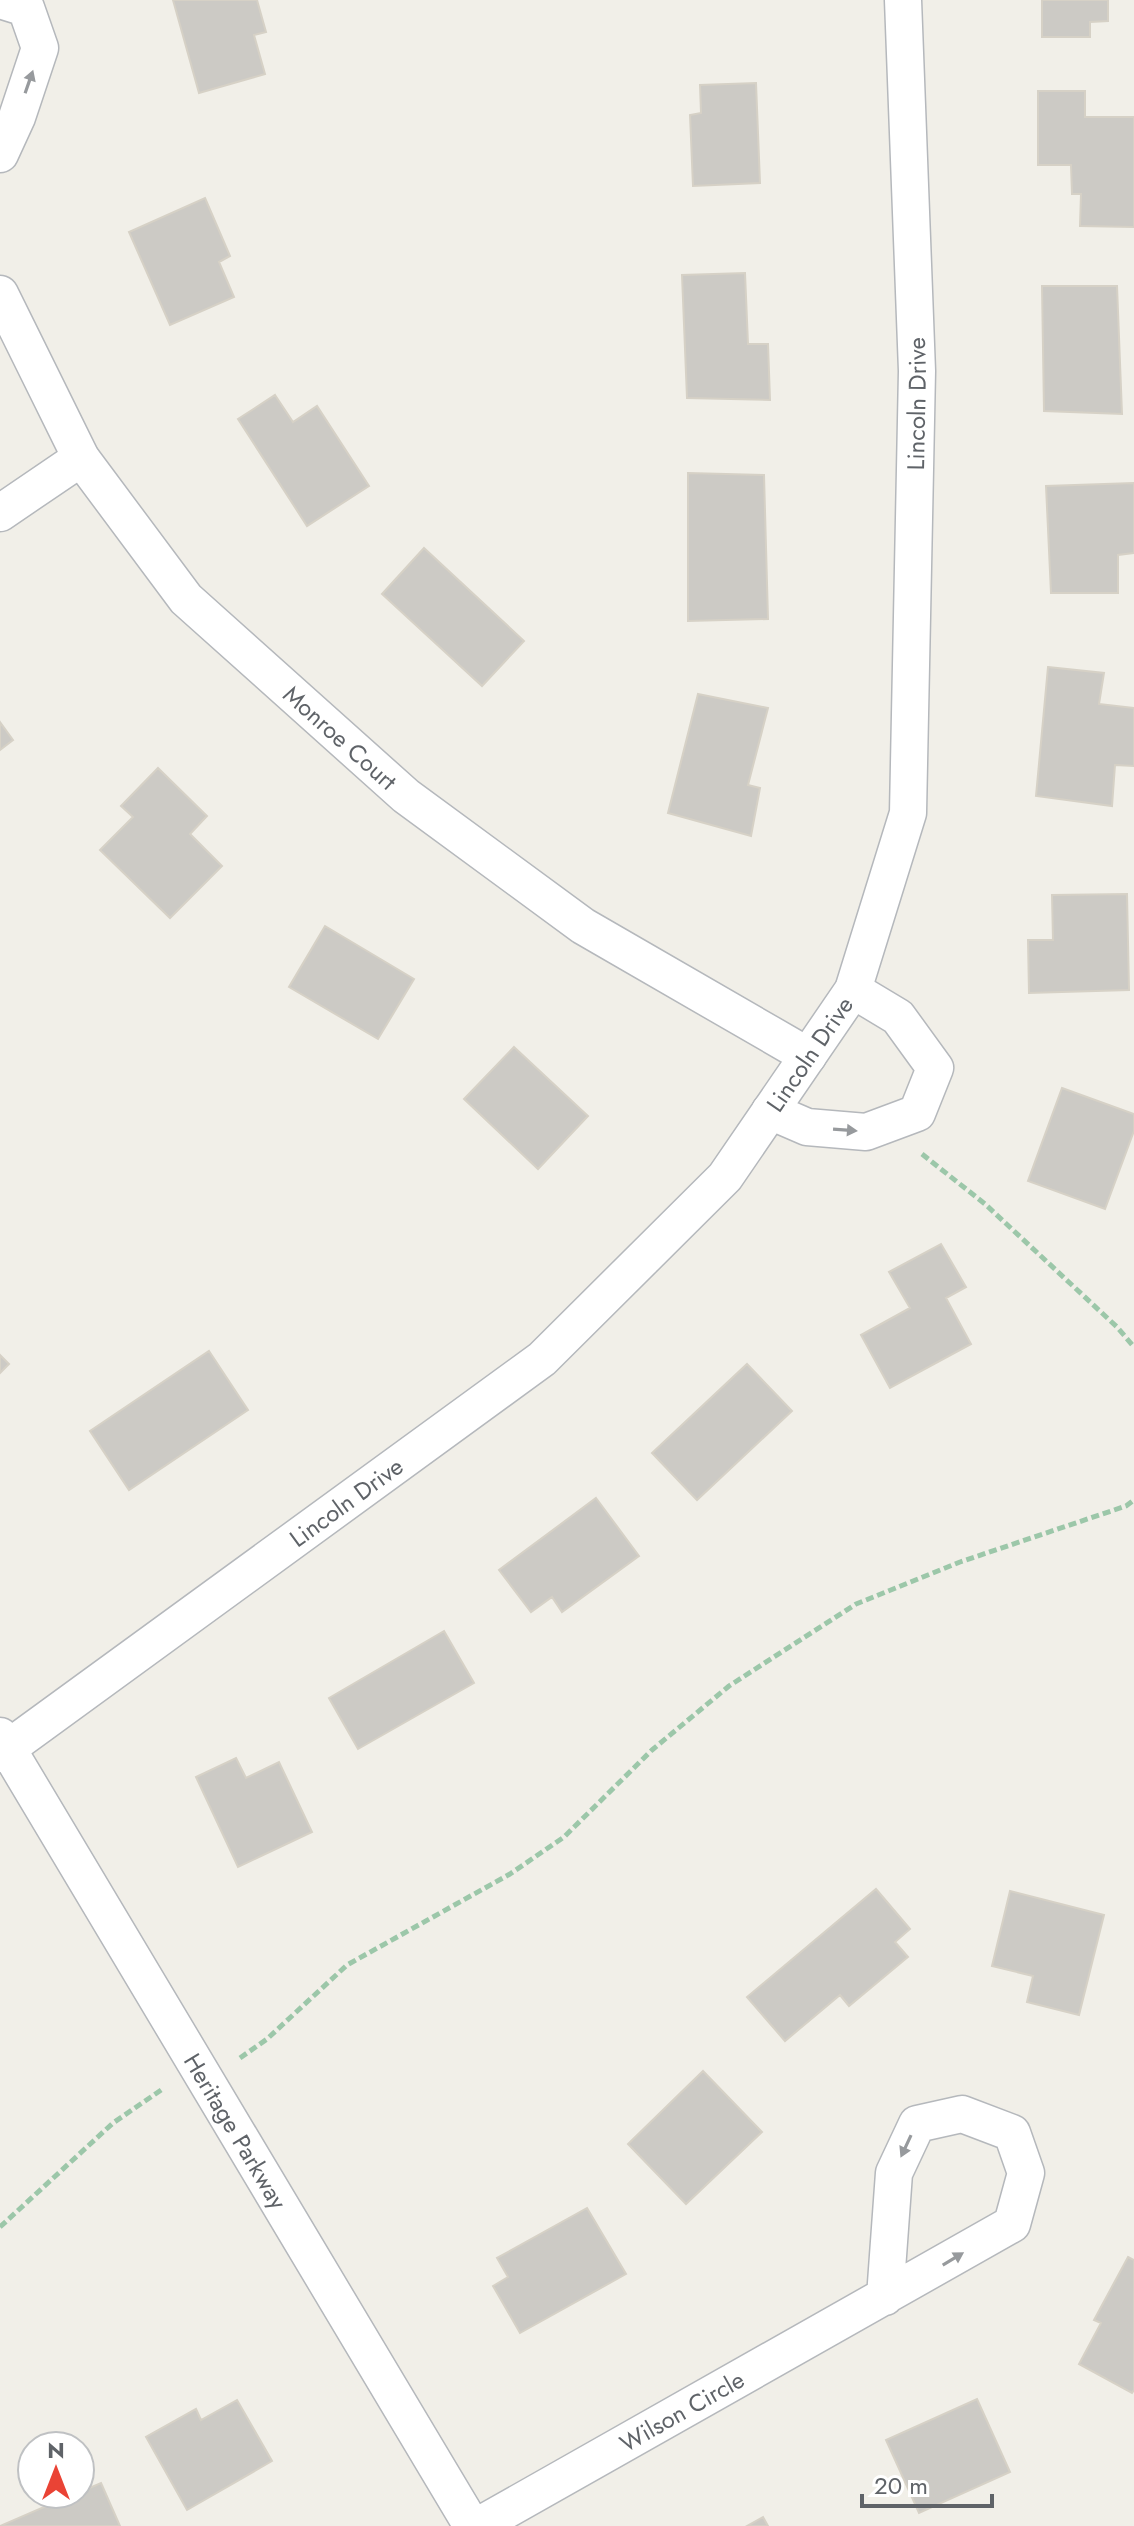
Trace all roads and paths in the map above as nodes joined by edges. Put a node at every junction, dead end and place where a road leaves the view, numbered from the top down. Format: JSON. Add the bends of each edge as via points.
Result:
{"nodes":[{"id":1,"x":0,"y":0,"type":"edge"},
{"id":2,"x":903,"y":0,"type":"edge"},
{"id":3,"x":0,"y":154,"type":"edge"},
{"id":4,"x":0,"y":294,"type":"edge"},
{"id":5,"x":81,"y":458,"type":"junction"},
{"id":6,"x":0,"y":513,"type":"edge"},
{"id":7,"x":853,"y":990,"type":"junction"},
{"id":8,"x":808,"y":1056,"type":"junction"},
{"id":9,"x":770,"y":1111,"type":"junction"},
{"id":10,"x":886,"y":1126,"type":"junction"},
{"id":11,"x":1134,"y":1347,"type":"edge"},
{"id":12,"x":1134,"y":1500,"type":"edge"},
{"id":13,"x":3,"y":1747,"type":"edge"},
{"id":14,"x":201,"y":2070,"type":"junction"},
{"id":15,"x":0,"y":2227,"type":"edge"},
{"id":16,"x":885,"y":2297,"type":"junction"},
{"id":17,"x":475,"y":2526,"type":"edge"}],
"edges":[{"from":3,"to":1,"type":"street","one_way":true,"via":[[40,48],[26,8]]},
{"from":2,"to":7,"type":"street","name":"Lincoln Drive","via":[[917,371],[908,813]]},
{"from":4,"to":5,"type":"street","name":"Monroe Court"},
{"from":5,"to":6,"type":"street"},
{"from":5,"to":8,"type":"street","name":"Monroe Court","via":[[186,599],[406,796],[583,926]]},
{"from":7,"to":8,"type":"street","name":"Lincoln Drive"},
{"from":7,"to":10,"type":"street","via":[[898,1017],[935,1068],[917,1113]]},
{"from":8,"to":9,"type":"street","name":"Lincoln Drive"},
{"from":9,"to":10,"type":"street","one_way":true,"via":[[807,1127],[866,1132]]},
{"from":9,"to":13,"type":"street","name":"Lincoln Drive","via":[[725,1177],[542,1359]]},
{"from":10,"to":11,"type":"path","via":[[985,1204]]},
{"from":12,"to":14,"type":"path","via":[[856,1604],[729,1686],[652,1750],[564,1837],[510,1874],[347,1965],[267,2039],[234,2062]]},
{"from":13,"to":14,"type":"street","name":"Heritage Parkway"},
{"from":14,"to":15,"type":"path","via":[[157,2091],[113,2123]]},
{"from":14,"to":17,"type":"street","name":"Heritage Parkway"},
{"from":16,"to":16,"type":"street","name":"Wilson Circle","one_way":true,"via":[[1012,2224],[1026,2173],[1012,2133],[962,2114],[917,2124],[894,2173]]},
{"from":16,"to":17,"type":"street","name":"Wilson Circle"}]}
